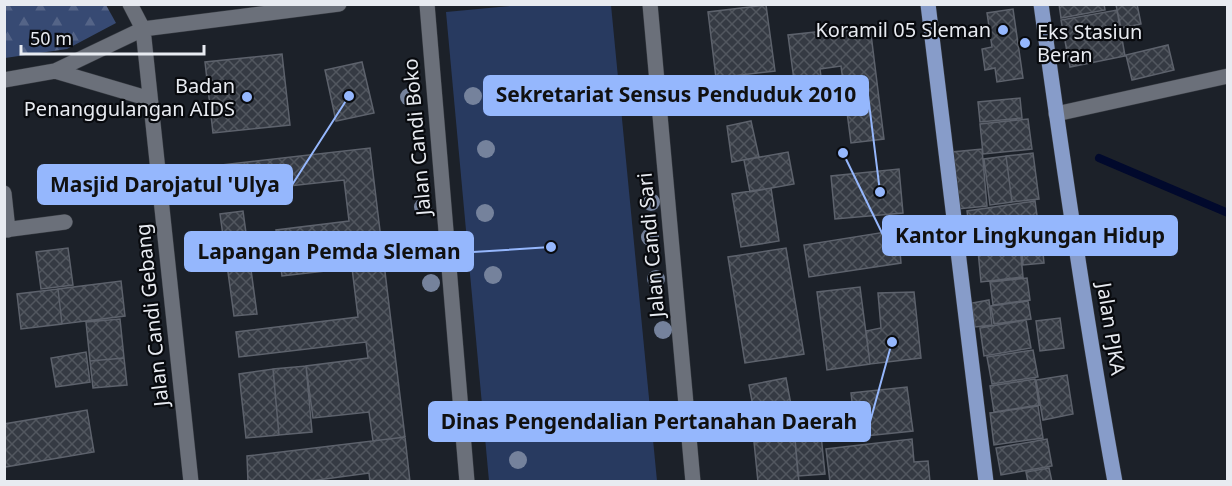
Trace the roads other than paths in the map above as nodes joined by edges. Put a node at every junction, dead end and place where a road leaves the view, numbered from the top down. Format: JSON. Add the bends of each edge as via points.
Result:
{"nodes":[{"id":1,"x":130,"y":4,"type":"edge"},
{"id":2,"x":339,"y":4,"type":"edge"},
{"id":3,"x":427,"y":4,"type":"edge"},
{"id":4,"x":650,"y":4,"type":"edge"},
{"id":5,"x":928,"y":4,"type":"edge"},
{"id":6,"x":1041,"y":4,"type":"edge"},
{"id":7,"x":143,"y":29,"type":"junction"},
{"id":8,"x":55,"y":71,"type":"junction"},
{"id":9,"x":1227,"y":76,"type":"edge"},
{"id":10,"x":4,"y":80,"type":"edge"},
{"id":11,"x":150,"y":99,"type":"junction"},
{"id":12,"x":1056,"y":114,"type":"junction"},
{"id":13,"x":4,"y":193,"type":"edge"},
{"id":14,"x":64,"y":222,"type":"dead end"},
{"id":15,"x":6,"y":230,"type":"edge"},
{"id":16,"x":191,"y":482,"type":"edge"},
{"id":17,"x":467,"y":482,"type":"edge"},
{"id":18,"x":693,"y":482,"type":"edge"},
{"id":19,"x":986,"y":482,"type":"edge"},
{"id":20,"x":1115,"y":482,"type":"edge"}],
"edges":[{"from":1,"to":7,"type":"street","name":"Jalan Candi Gebang"},
{"from":2,"to":7,"type":"street"},
{"from":3,"to":17,"type":"street","name":"Jalan Candi Boko"},
{"from":4,"to":18,"type":"street","name":"Jalan Candi Sari"},
{"from":5,"to":19,"type":"main road"},
{"from":6,"to":12,"type":"main road","name":"Jalan PJKA"},
{"from":7,"to":8,"type":"street"},
{"from":7,"to":11,"type":"street","name":"Jalan Candi Gebang"},
{"from":8,"to":10,"type":"street"},
{"from":8,"to":11,"type":"street"},
{"from":9,"to":12,"type":"street"},
{"from":11,"to":16,"type":"street","name":"Jalan Candi Gebang"},
{"from":12,"to":20,"type":"main road","name":"Jalan PJKA"},
{"from":13,"to":15,"type":"street"},
{"from":14,"to":15,"type":"street"}]}
